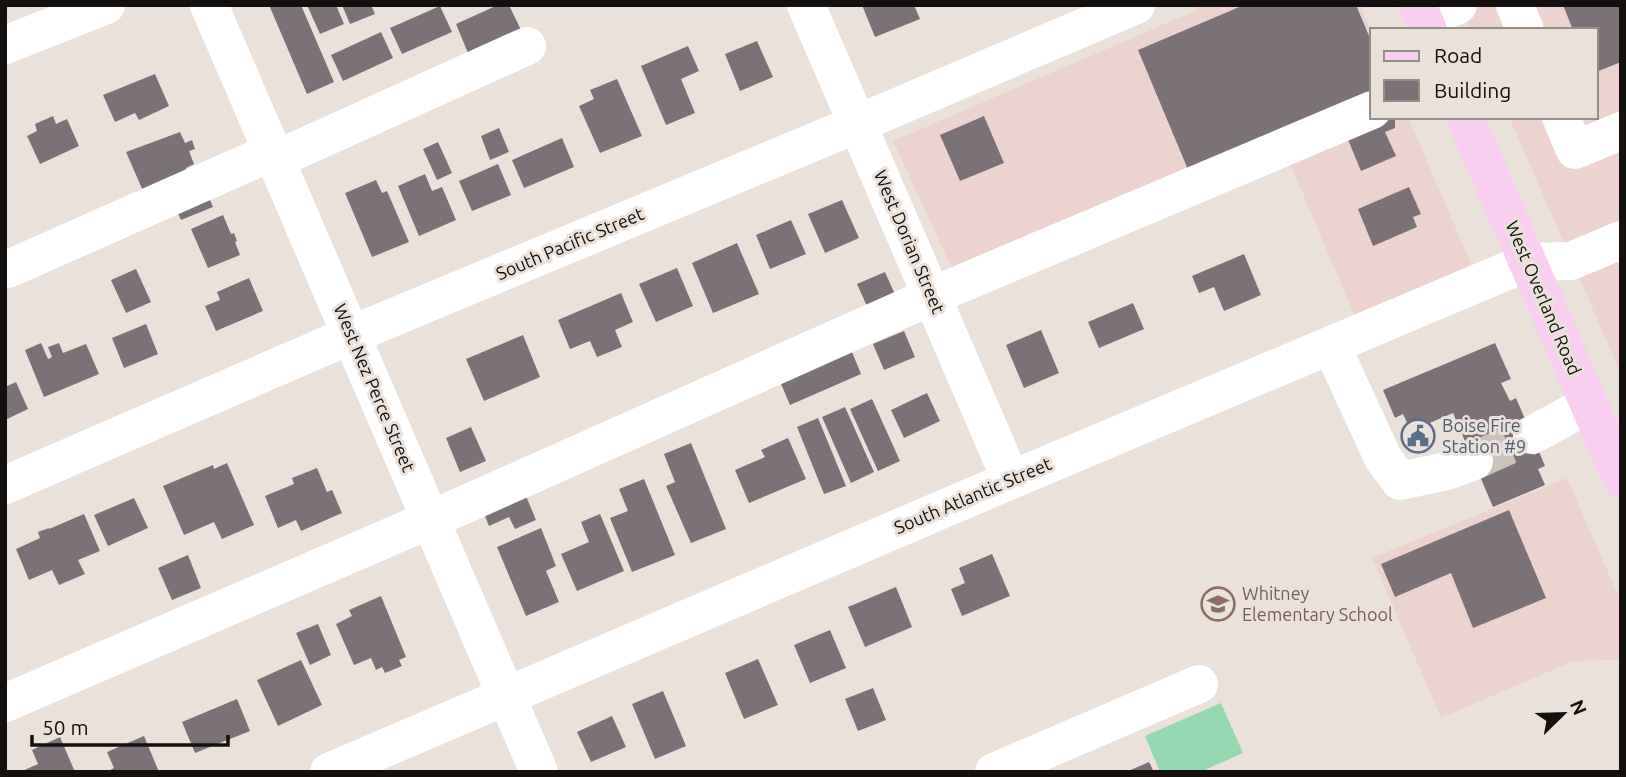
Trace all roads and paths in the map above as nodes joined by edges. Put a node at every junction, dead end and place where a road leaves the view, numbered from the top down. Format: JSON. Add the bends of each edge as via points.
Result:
{"nodes":[{"id":1,"x":107,"y":5,"type":"edge"},
{"id":2,"x":209,"y":5,"type":"edge"},
{"id":3,"x":806,"y":5,"type":"edge"},
{"id":4,"x":1136,"y":5,"type":"edge"},
{"id":5,"x":1515,"y":5,"type":"edge"},
{"id":6,"x":1524,"y":28,"type":"edge"},
{"id":7,"x":5,"y":45,"type":"edge"},
{"id":8,"x":527,"y":46,"type":"dead end"},
{"id":9,"x":1370,"y":111,"type":"edge"},
{"id":10,"x":1466,"y":119,"type":"edge"},
{"id":11,"x":1563,"y":119,"type":"edge"},
{"id":12,"x":857,"y":124,"type":"junction"},
{"id":13,"x":1621,"y":131,"type":"edge"},
{"id":14,"x":274,"y":156,"type":"junction"},
{"id":15,"x":1621,"y":240,"type":"edge"},
{"id":16,"x":1528,"y":262,"type":"junction"},
{"id":17,"x":8,"y":269,"type":"dead end"},
{"id":18,"x":932,"y":296,"type":"junction"},
{"id":19,"x":351,"y":334,"type":"junction"},
{"id":20,"x":1331,"y":345,"type":"junction"},
{"id":21,"x":1589,"y":404,"type":"junction"},
{"id":22,"x":1532,"y":435,"type":"tunnel mouth"},
{"id":23,"x":1474,"y":461,"type":"tunnel mouth"},
{"id":24,"x":1621,"y":478,"type":"edge"},
{"id":25,"x":1011,"y":480,"type":"junction"},
{"id":26,"x":5,"y":485,"type":"edge"},
{"id":27,"x":430,"y":519,"type":"junction"},
{"id":28,"x":1199,"y":684,"type":"dead end"},
{"id":29,"x":507,"y":696,"type":"junction"},
{"id":30,"x":5,"y":703,"type":"edge"},
{"id":31,"x":329,"y":772,"type":"edge"},
{"id":32,"x":540,"y":772,"type":"edge"},
{"id":33,"x":993,"y":772,"type":"edge"}],
"edges":[{"from":1,"to":7,"type":"street"},
{"from":2,"to":14,"type":"street","name":"West Nez Perce Street"},
{"from":3,"to":12,"type":"street","name":"West Dorian Street"},
{"from":4,"to":12,"type":"street","name":"South Pacific Street"},
{"from":5,"to":6,"type":"street"},
{"from":8,"to":14,"type":"street"},
{"from":9,"to":18,"type":"street"},
{"from":10,"to":16,"type":"main road","name":"West Overland Road"},
{"from":11,"to":13,"type":"street","via":[[1575,150]]},
{"from":12,"to":18,"type":"street","name":"West Dorian Street"},
{"from":12,"to":19,"type":"street","name":"South Pacific Street"},
{"from":14,"to":17,"type":"street"},
{"from":14,"to":19,"type":"street","name":"West Nez Perce Street"},
{"from":15,"to":16,"type":"street","name":"South Atlantic Street","via":[[1571,261]]},
{"from":16,"to":20,"type":"street","name":"South Atlantic Street"},
{"from":16,"to":21,"type":"main road","name":"West Overland Road"},
{"from":18,"to":25,"type":"street","name":"West Dorian Street"},
{"from":18,"to":27,"type":"street"},
{"from":19,"to":26,"type":"street","name":"South Pacific Street"},
{"from":19,"to":27,"type":"street","name":"West Nez Perce Street"},
{"from":20,"to":23,"type":"street","via":[[1384,458],[1400,481]]},
{"from":20,"to":25,"type":"street","name":"South Atlantic Street"},
{"from":21,"to":22,"type":"street"},
{"from":21,"to":24,"type":"main road","name":"West Overland Road"},
{"from":25,"to":29,"type":"street","name":"South Atlantic Street"},
{"from":27,"to":29,"type":"street","name":"West Nez Perce Street"},
{"from":27,"to":30,"type":"street"},
{"from":28,"to":33,"type":"street"},
{"from":29,"to":31,"type":"street","name":"South Atlantic Street"},
{"from":29,"to":32,"type":"street","name":"West Nez Perce Street"}]}
